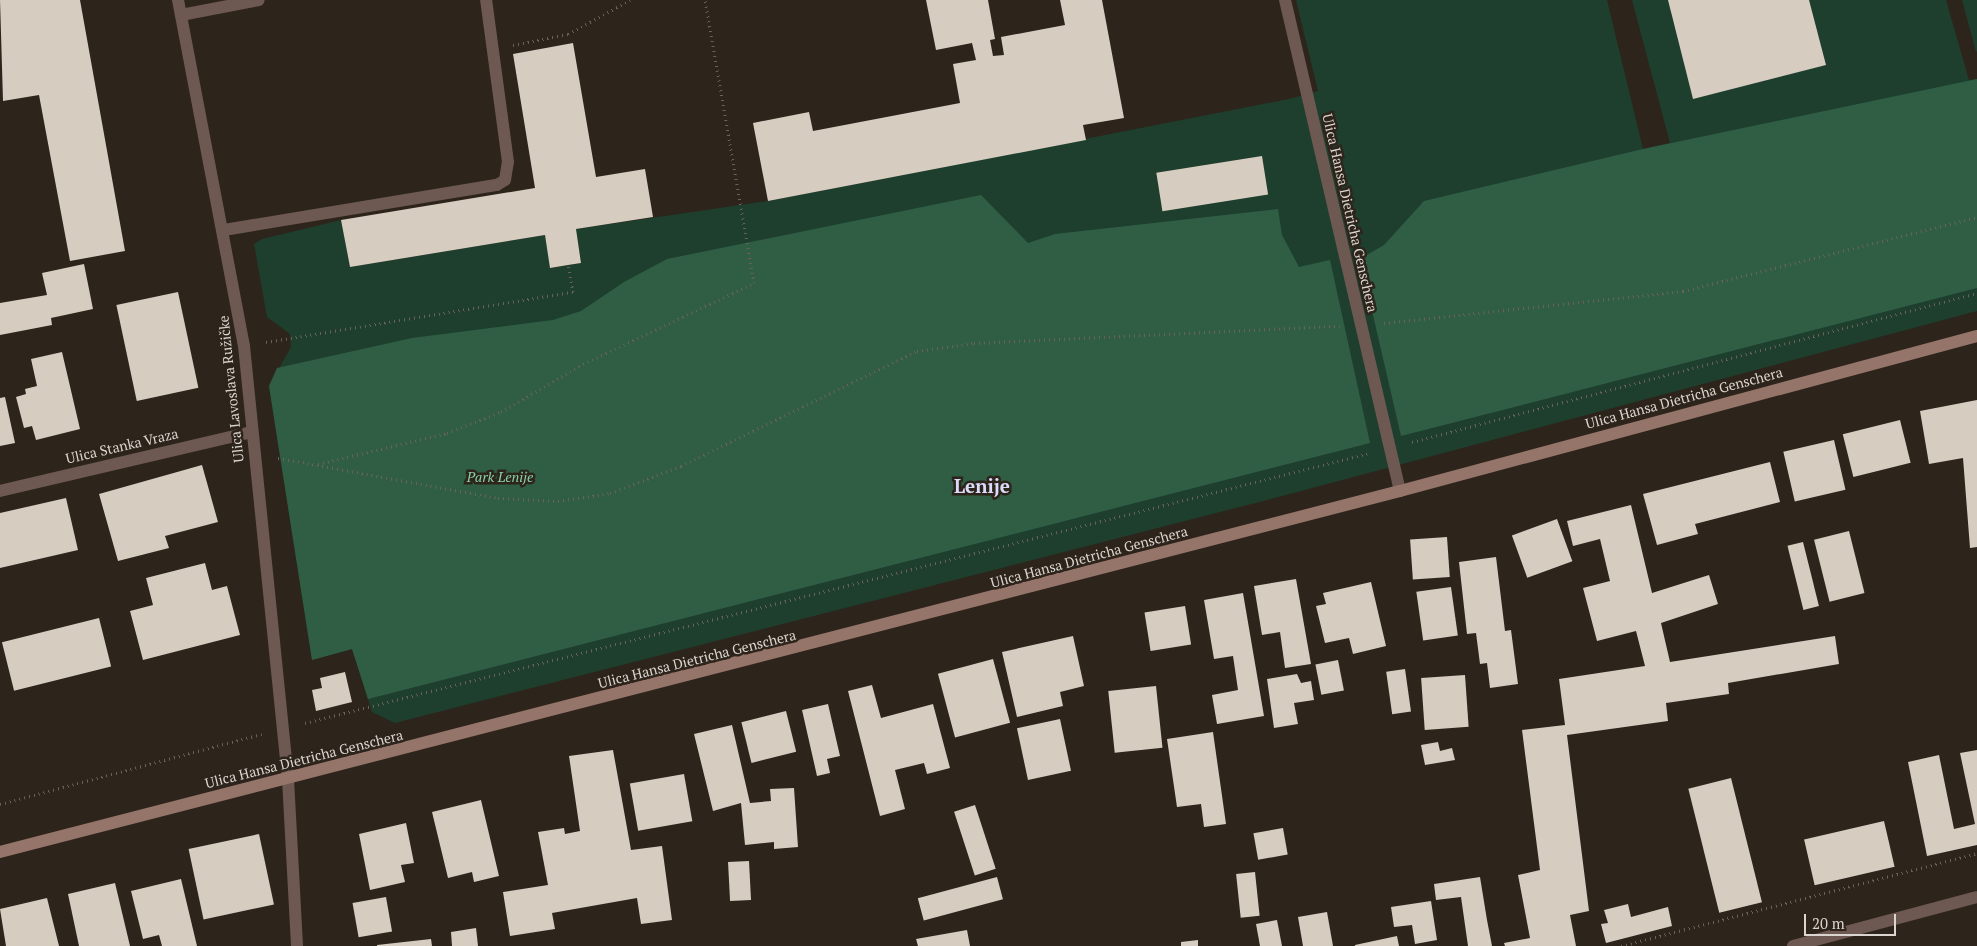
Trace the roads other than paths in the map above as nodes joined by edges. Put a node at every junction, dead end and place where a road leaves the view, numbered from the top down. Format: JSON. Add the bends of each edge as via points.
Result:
{"nodes":[{"id":1,"x":178,"y":0,"type":"edge"},
{"id":2,"x":259,"y":0,"type":"edge"},
{"id":3,"x":486,"y":0,"type":"edge"},
{"id":4,"x":1285,"y":0,"type":"edge"},
{"id":5,"x":181,"y":14,"type":"junction"},
{"id":6,"x":224,"y":230,"type":"junction"},
{"id":7,"x":1977,"y":336,"type":"edge"},
{"id":8,"x":251,"y":432,"type":"junction"},
{"id":9,"x":0,"y":490,"type":"edge"},
{"id":10,"x":1400,"y":491,"type":"junction"},
{"id":11,"x":288,"y":779,"type":"junction"},
{"id":12,"x":0,"y":852,"type":"edge"},
{"id":13,"x":1977,"y":896,"type":"edge"},
{"id":14,"x":297,"y":946,"type":"edge"},
{"id":15,"x":1793,"y":946,"type":"edge"}],
"edges":[{"from":1,"to":5,"type":"street","name":"Ulica Lavoslava Ružičke"},
{"from":2,"to":5,"type":"street"},
{"from":3,"to":6,"type":"street","via":[[508,162],[504,180],[497,185]]},
{"from":4,"to":10,"type":"street","name":"Ulica Hansa Dietricha Genschera"},
{"from":5,"to":6,"type":"street","name":"Ulica Lavoslava Ružičke"},
{"from":6,"to":8,"type":"street","name":"Ulica Lavoslava Ružičke","via":[[244,346]]},
{"from":7,"to":10,"type":"main road","name":"Ulica Hansa Dietricha Genschera"},
{"from":8,"to":9,"type":"street","name":"Ulica Stanka Vraza"},
{"from":8,"to":11,"type":"street","name":"Ulica Lavoslava Ružičke"},
{"from":10,"to":11,"type":"main road","name":"Ulica Hansa Dietricha Genschera"},
{"from":11,"to":12,"type":"main road","name":"Ulica Hansa Dietricha Genschera"},
{"from":11,"to":14,"type":"street","name":"Ulica Lavoslava Ružičke"},
{"from":13,"to":15,"type":"street"}]}
